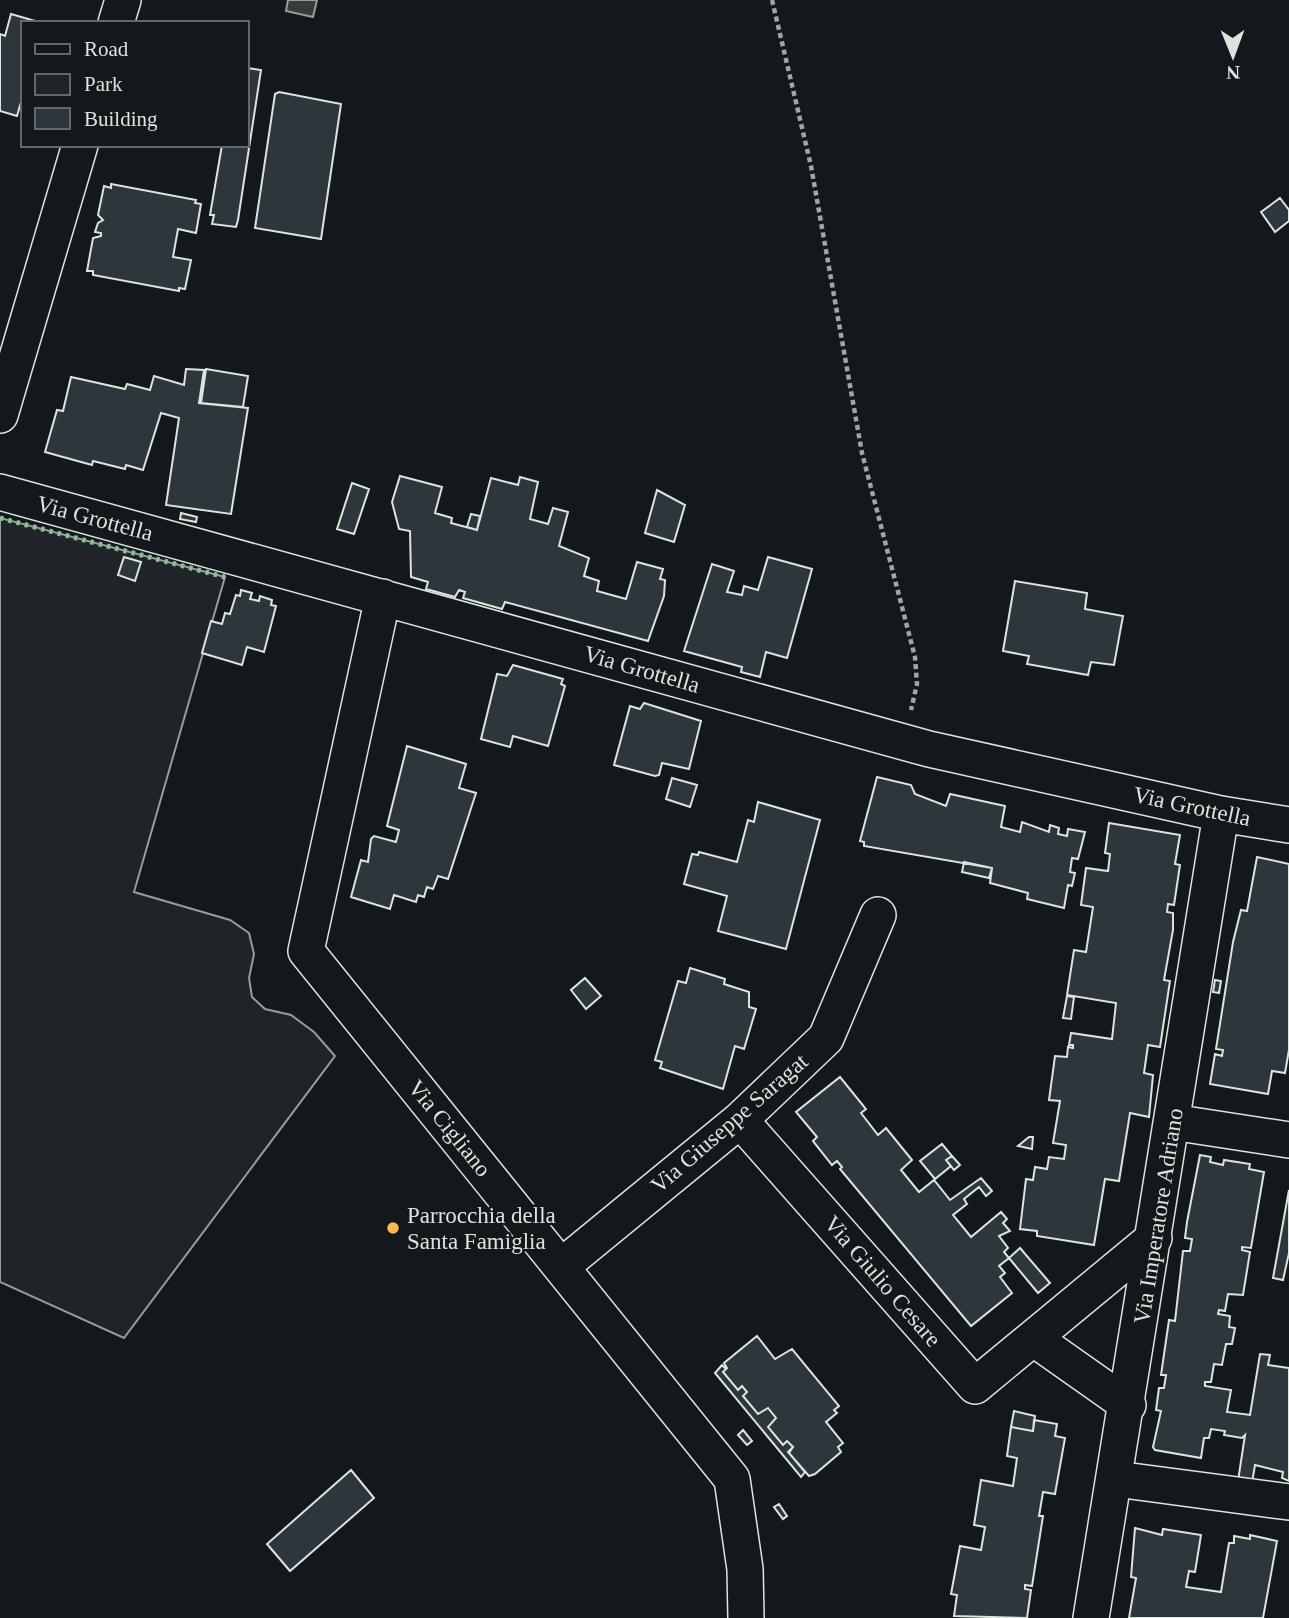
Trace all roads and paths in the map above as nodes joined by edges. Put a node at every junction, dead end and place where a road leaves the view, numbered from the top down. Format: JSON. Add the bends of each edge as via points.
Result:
{"nodes":[{"id":1,"x":123,"y":0,"type":"edge"},
{"id":2,"x":772,"y":0,"type":"edge"},
{"id":3,"x":117,"y":21,"type":"edge"},
{"id":4,"x":79,"y":147,"type":"edge"},
{"id":5,"x":0,"y":415,"type":"edge"},
{"id":6,"x":0,"y":492,"type":"edge"},
{"id":7,"x":383,"y":597,"type":"junction"},
{"id":8,"x":898,"y":740,"type":"junction"},
{"id":9,"x":1221,"y":814,"type":"junction"},
{"id":10,"x":1289,"y":825,"type":"edge"},
{"id":11,"x":878,"y":915,"type":"dead end"},
{"id":12,"x":740,"y":1120,"type":"junction"},
{"id":13,"x":1172,"y":1122,"type":"junction"},
{"id":14,"x":1289,"y":1140,"type":"edge"},
{"id":15,"x":1154,"y":1238,"type":"junction"},
{"id":16,"x":562,"y":1266,"type":"junction"},
{"id":17,"x":1033,"y":1338,"type":"junction"},
{"id":18,"x":1128,"y":1405,"type":"junction"},
{"id":19,"x":1116,"y":1479,"type":"junction"},
{"id":20,"x":1289,"y":1502,"type":"edge"},
{"id":21,"x":746,"y":1618,"type":"edge"},
{"id":22,"x":1091,"y":1618,"type":"edge"}],
"edges":[{"from":1,"to":3,"type":"street"},
{"from":2,"to":8,"type":"path","via":[[811,166],[862,453],[915,657],[917,684]]},
{"from":4,"to":5,"type":"street"},
{"from":6,"to":7,"type":"street","name":"Via Grottella"},
{"from":7,"to":8,"type":"street","name":"Via Grottella"},
{"from":7,"to":16,"type":"street","name":"Via Cigliano","via":[[306,951]]},
{"from":8,"to":9,"type":"street","name":"Via Grottella"},
{"from":9,"to":10,"type":"street","name":"Via Grottella"},
{"from":9,"to":13,"type":"street","name":"Via Imperatore Adriano"},
{"from":11,"to":12,"type":"street","name":"Via Giuseppe Saragat","via":[[826,1038]]},
{"from":12,"to":16,"type":"street","name":"Via Giuseppe Saragat"},
{"from":12,"to":17,"type":"street","name":"Via Giulio Cesare","via":[[975,1386]]},
{"from":13,"to":14,"type":"street"},
{"from":13,"to":15,"type":"street","name":"Via Imperatore Adriano"},
{"from":15,"to":17,"type":"street","name":"Via Giulio Cesare"},
{"from":15,"to":18,"type":"street","name":"Via Imperatore Adriano"},
{"from":16,"to":21,"type":"street","name":"Via Cigliano","via":[[732,1479],[745,1569]]},
{"from":17,"to":18,"type":"street"},
{"from":18,"to":19,"type":"street","name":"Via Imperatore Adriano"},
{"from":19,"to":20,"type":"street"},
{"from":19,"to":22,"type":"street","name":"Via Imperatore Adriano"}]}
